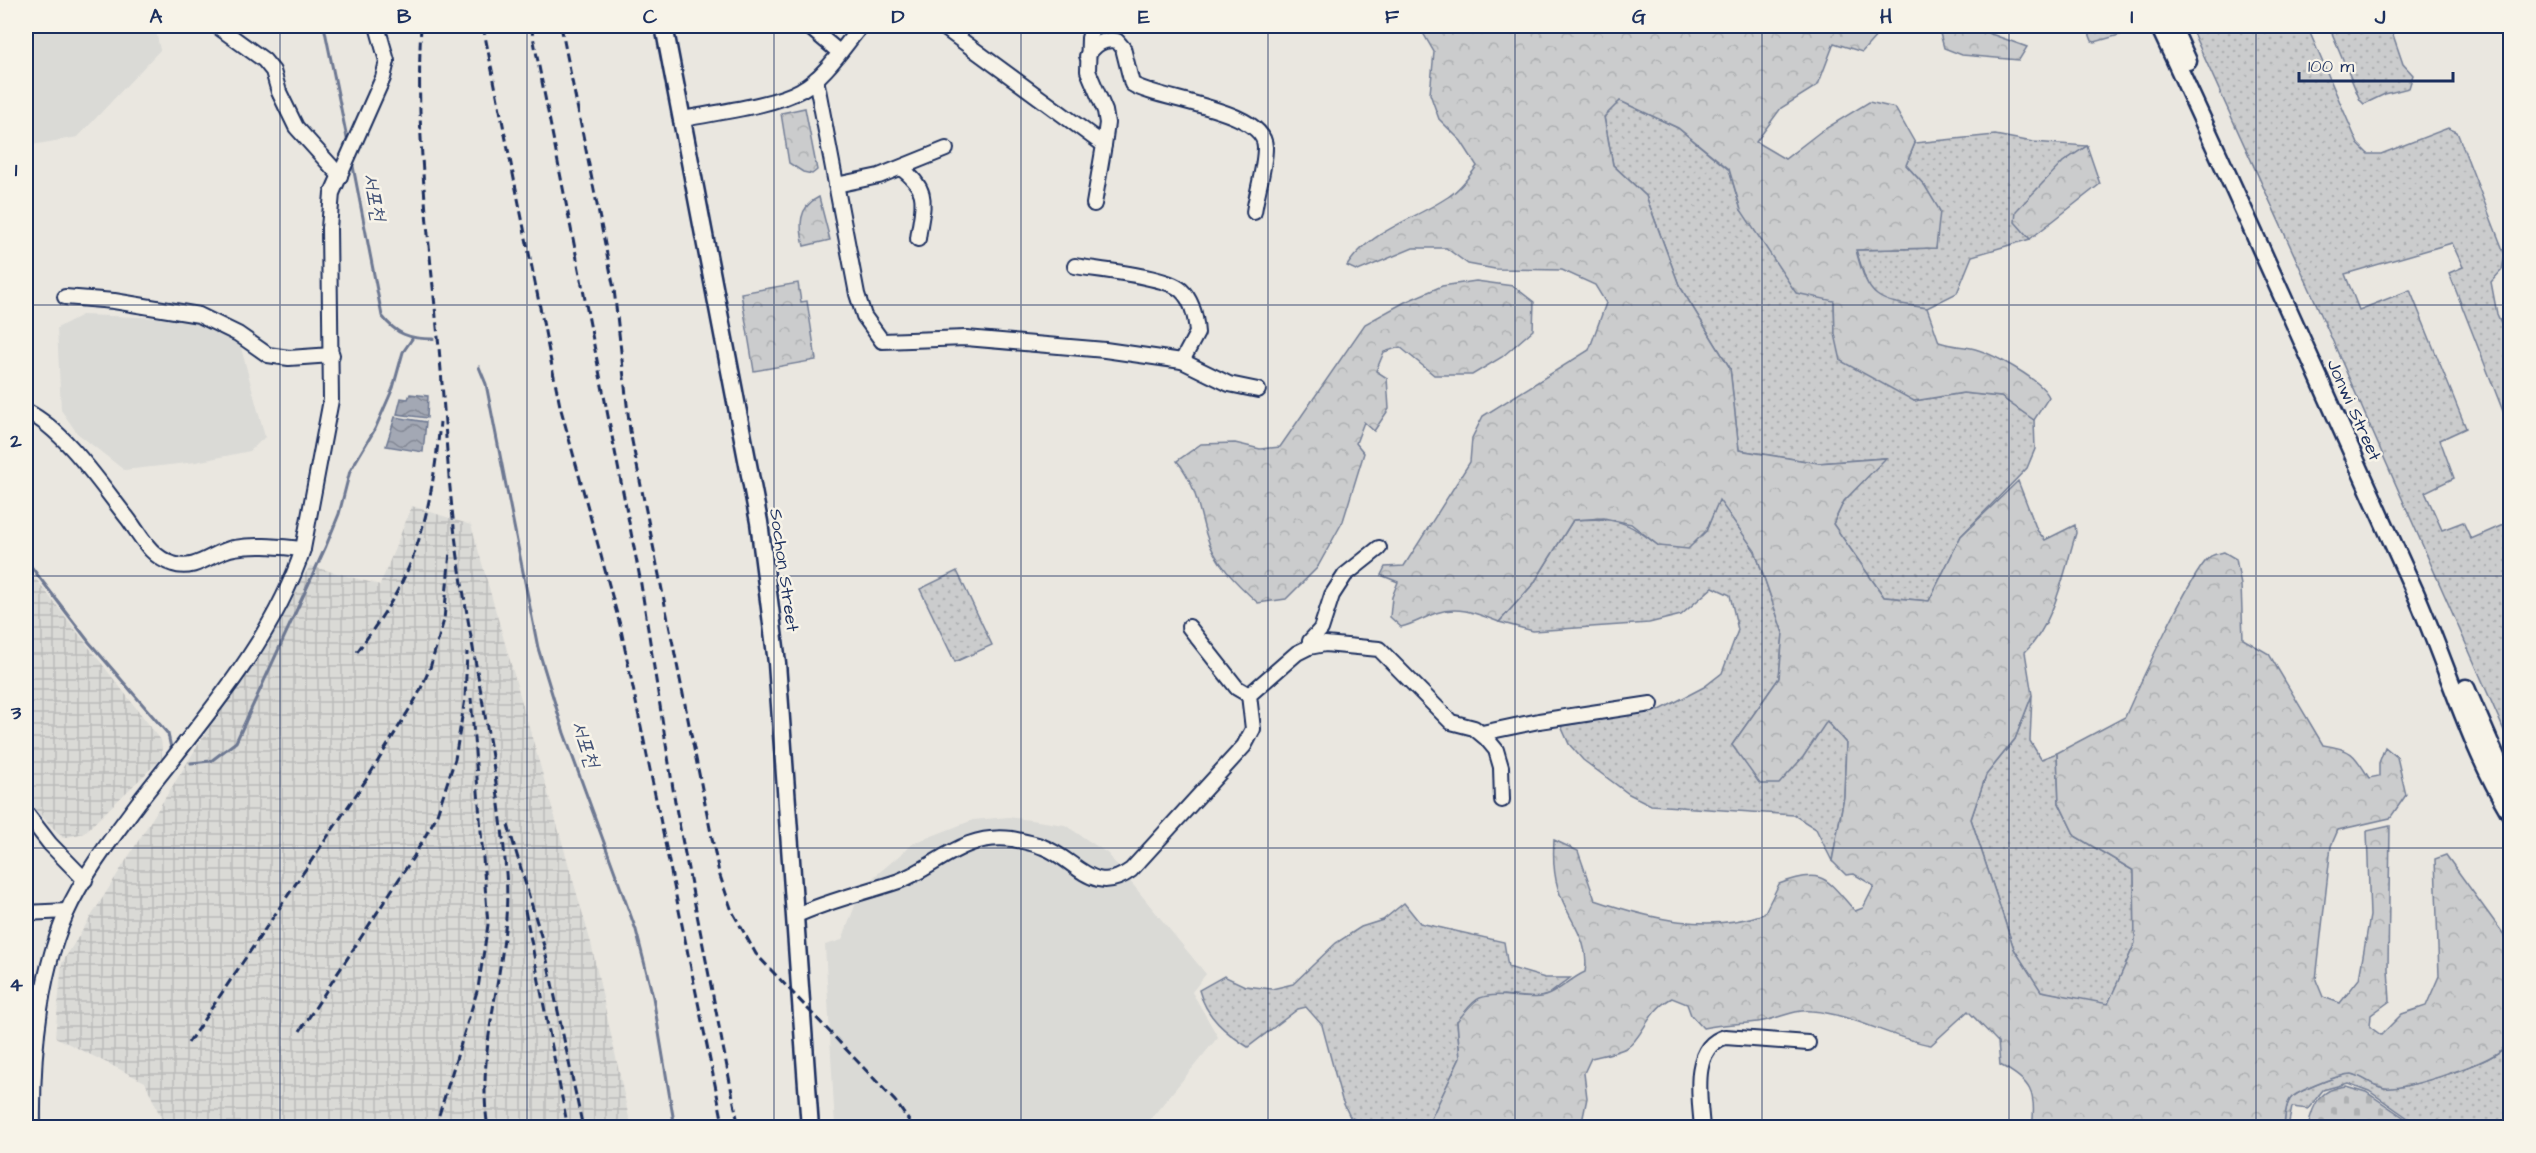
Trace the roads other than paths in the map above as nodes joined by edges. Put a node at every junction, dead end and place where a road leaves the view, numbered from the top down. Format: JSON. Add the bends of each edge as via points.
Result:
{"nodes":[{"id":1,"x":217,"y":26,"type":"edge"},
{"id":2,"x":377,"y":26,"type":"edge"},
{"id":3,"x":664,"y":26,"type":"edge"},
{"id":4,"x":808,"y":26,"type":"edge"},
{"id":5,"x":861,"y":26,"type":"edge"},
{"id":6,"x":942,"y":26,"type":"edge"},
{"id":7,"x":1092,"y":26,"type":"edge"},
{"id":8,"x":2159,"y":26,"type":"edge"},
{"id":9,"x":2172,"y":26,"type":"edge"},
{"id":10,"x":839,"y":52,"type":"junction"},
{"id":11,"x":1087,"y":56,"type":"junction"},
{"id":12,"x":816,"y":79,"type":"junction"},
{"id":13,"x":684,"y":119,"type":"junction"},
{"id":14,"x":1104,"y":145,"type":"junction"},
{"id":15,"x":946,"y":149,"type":"dead end"},
{"id":16,"x":901,"y":168,"type":"junction"},
{"id":17,"x":341,"y":171,"type":"junction"},
{"id":18,"x":836,"y":185,"type":"junction"},
{"id":19,"x":1094,"y":204,"type":"dead end"},
{"id":20,"x":1254,"y":212,"type":"dead end"},
{"id":21,"x":918,"y":239,"type":"dead end"},
{"id":22,"x":1075,"y":266,"type":"dead end"},
{"id":23,"x":64,"y":297,"type":"dead end"},
{"id":24,"x":332,"y":355,"type":"junction"},
{"id":25,"x":1182,"y":361,"type":"junction"},
{"id":26,"x":1258,"y":390,"type":"dead end"},
{"id":27,"x":26,"y":411,"type":"edge"},
{"id":28,"x":1379,"y":548,"type":"dead end"},
{"id":29,"x":303,"y":549,"type":"junction"},
{"id":30,"x":1189,"y":627,"type":"dead end"},
{"id":31,"x":1309,"y":647,"type":"junction"},
{"id":32,"x":1249,"y":695,"type":"junction"},
{"id":33,"x":1651,"y":704,"type":"dead end"},
{"id":34,"x":1482,"y":733,"type":"junction"},
{"id":35,"x":2511,"y":789,"type":"edge"},
{"id":36,"x":1502,"y":800,"type":"dead end"},
{"id":37,"x":26,"y":813,"type":"edge"},
{"id":38,"x":2511,"y":813,"type":"edge"},
{"id":39,"x":86,"y":880,"type":"junction"},
{"id":40,"x":67,"y":911,"type":"junction"},
{"id":41,"x":26,"y":913,"type":"edge"},
{"id":42,"x":795,"y":916,"type":"junction"},
{"id":43,"x":1808,"y":1043,"type":"dead end"},
{"id":44,"x":33,"y":1128,"type":"edge"},
{"id":45,"x":810,"y":1128,"type":"edge"},
{"id":46,"x":1702,"y":1128,"type":"edge"}],
"edges":[{"from":1,"to":17,"type":"street","via":[[264,60],[273,71],[296,127]]},
{"from":2,"to":17,"type":"street","via":[[387,61],[383,78]]},
{"from":3,"to":13,"type":"main road","name":"Sochon Street"},
{"from":4,"to":10,"type":"street"},
{"from":5,"to":10,"type":"street"},
{"from":6,"to":14,"type":"street"},
{"from":7,"to":11,"type":"street"},
{"from":8,"to":38,"type":"main road","name":"Jonwi Street","via":[[2252,225],[2429,624],[2472,732]]},
{"from":9,"to":35,"type":"main road","name":"Jonwi Street"},
{"from":10,"to":12,"type":"street"},
{"from":11,"to":14,"type":"street","via":[[1088,70],[1107,123]]},
{"from":11,"to":20,"type":"street","via":[[1101,42],[1117,41],[1124,48],[1132,84],[1242,120],[1258,131],[1265,146]]},
{"from":12,"to":13,"type":"street","via":[[777,99]]},
{"from":12,"to":18,"type":"street"},
{"from":13,"to":42,"type":"main road","name":"Sochon Street","via":[[759,522],[777,663]]},
{"from":14,"to":19,"type":"street"},
{"from":15,"to":16,"type":"street"},
{"from":16,"to":18,"type":"street"},
{"from":16,"to":21,"type":"street","via":[[922,189]]},
{"from":17,"to":24,"type":"street","via":[[332,193],[330,228]]},
{"from":18,"to":25,"type":"street","via":[[857,294],[864,316],[882,341],[966,338]]},
{"from":22,"to":25,"type":"street","via":[[1163,281],[1180,288],[1190,301],[1197,333]]},
{"from":23,"to":24,"type":"street","via":[[199,315],[238,334],[268,356]]},
{"from":24,"to":29,"type":"street","via":[[331,400]]},
{"from":25,"to":26,"type":"street","via":[[1229,384]]},
{"from":27,"to":29,"type":"street","via":[[42,419],[68,446],[153,554],[175,565],[200,563],[232,548],[267,545]]},
{"from":28,"to":31,"type":"street","via":[[1345,575]]},
{"from":29,"to":39,"type":"street","via":[[272,617],[243,663],[104,848]]},
{"from":30,"to":32,"type":"street","via":[[1237,688]]},
{"from":31,"to":32,"type":"street"},
{"from":31,"to":34,"type":"street","via":[[1325,644],[1379,650],[1451,722]]},
{"from":32,"to":42,"type":"street","via":[[1253,729],[1248,741],[1118,880],[1086,875],[1044,847],[1011,839],[982,841],[954,849],[902,880],[825,902]]},
{"from":33,"to":34,"type":"street"},
{"from":34,"to":36,"type":"street","via":[[1496,750]]},
{"from":37,"to":39,"type":"street"},
{"from":39,"to":40,"type":"street"},
{"from":40,"to":41,"type":"street"},
{"from":40,"to":44,"type":"street","via":[[50,960],[42,1003]]},
{"from":42,"to":45,"type":"main road","name":"Sochon Street"},
{"from":43,"to":46,"type":"street","via":[[1725,1037],[1716,1040],[1702,1062]]}]}
